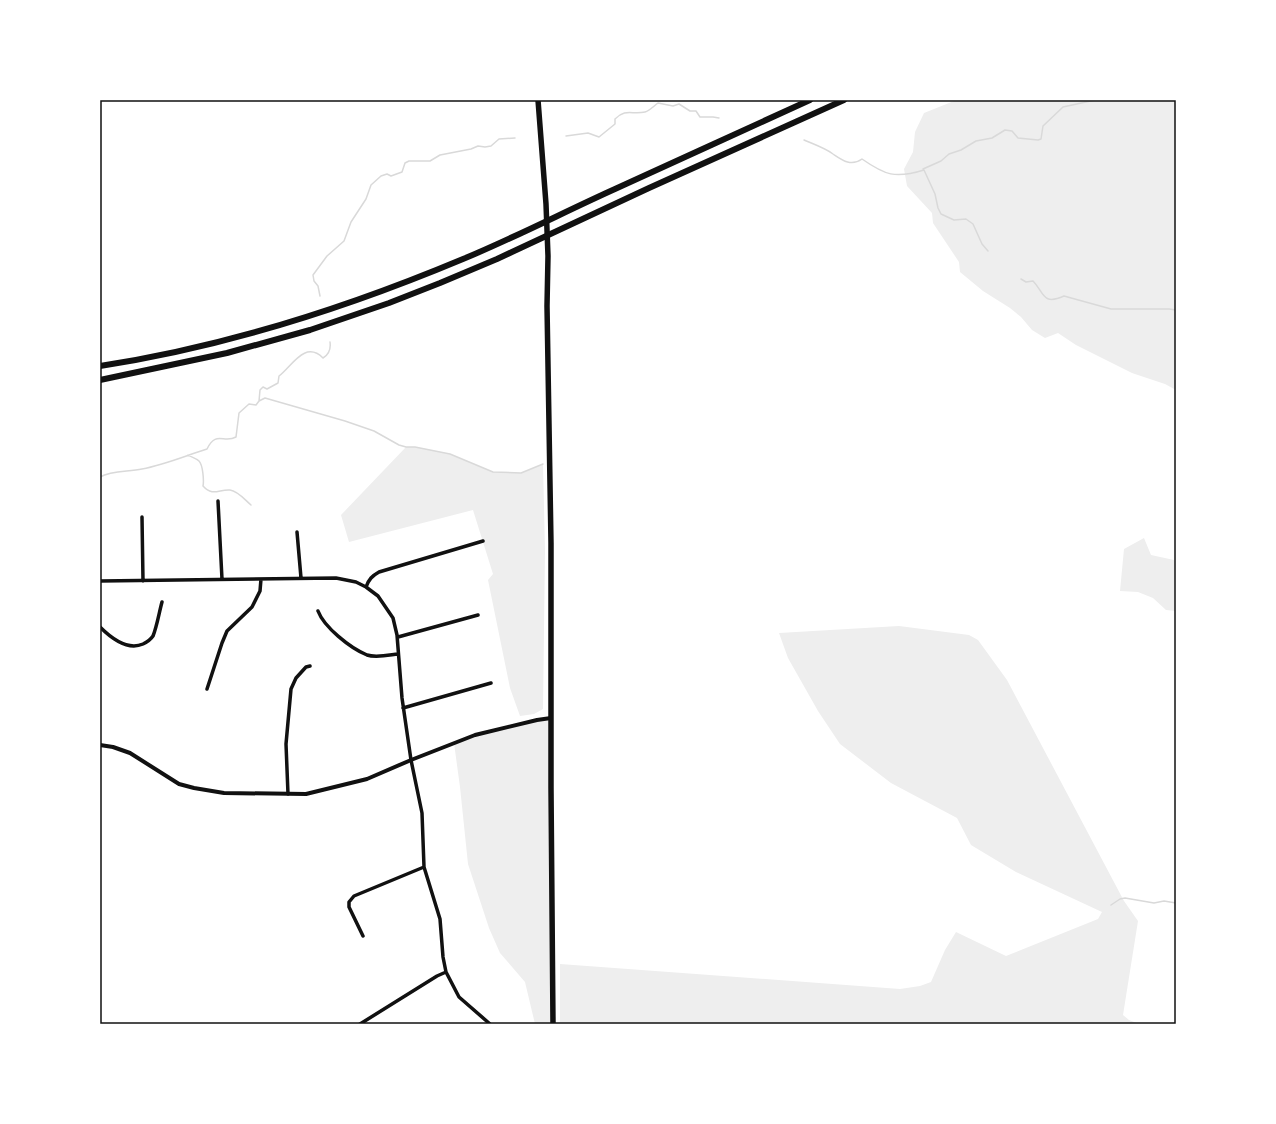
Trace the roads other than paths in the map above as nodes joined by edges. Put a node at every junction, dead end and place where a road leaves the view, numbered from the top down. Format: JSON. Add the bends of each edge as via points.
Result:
{"nodes":[{"id":1,"x":538,"y":100,"type":"edge"},
{"id":2,"x":810,"y":100,"type":"edge"},
{"id":3,"x":844,"y":100,"type":"edge"},
{"id":4,"x":100,"y":366,"type":"edge"},
{"id":5,"x":100,"y":380,"type":"edge"},
{"id":6,"x":218,"y":501,"type":"dead end"},
{"id":7,"x":142,"y":517,"type":"dead end"},
{"id":8,"x":297,"y":532,"type":"dead end"},
{"id":9,"x":483,"y":542,"type":"dead end"},
{"id":10,"x":301,"y":578,"type":"junction"},
{"id":11,"x":222,"y":579,"type":"junction"},
{"id":12,"x":261,"y":579,"type":"junction"},
{"id":13,"x":100,"y":581,"type":"edge"},
{"id":14,"x":143,"y":581,"type":"junction"},
{"id":15,"x":366,"y":587,"type":"junction"},
{"id":16,"x":162,"y":602,"type":"dead end"},
{"id":17,"x":318,"y":611,"type":"dead end"},
{"id":18,"x":478,"y":615,"type":"dead end"},
{"id":19,"x":100,"y":627,"type":"edge"},
{"id":20,"x":398,"y":637,"type":"junction"},
{"id":21,"x":398,"y":654,"type":"junction"},
{"id":22,"x":310,"y":666,"type":"dead end"},
{"id":23,"x":491,"y":683,"type":"dead end"},
{"id":24,"x":207,"y":689,"type":"dead end"},
{"id":25,"x":403,"y":708,"type":"junction"},
{"id":26,"x":552,"y":718,"type":"junction"},
{"id":27,"x":100,"y":745,"type":"edge"},
{"id":28,"x":411,"y":760,"type":"junction"},
{"id":29,"x":288,"y":794,"type":"junction"},
{"id":30,"x":424,"y":867,"type":"junction"},
{"id":31,"x":363,"y":936,"type":"dead end"},
{"id":32,"x":446,"y":972,"type":"junction"},
{"id":33,"x":360,"y":1024,"type":"edge"},
{"id":34,"x":490,"y":1024,"type":"edge"},
{"id":35,"x":554,"y":1024,"type":"edge"}],
"edges":[{"from":1,"to":26,"type":"highway","via":[[548,256]]},
{"from":2,"to":4,"type":"highway","via":[[492,247],[393,287],[222,342]]},
{"from":3,"to":5,"type":"highway","via":[[497,259],[396,300],[310,330],[220,355]]},
{"from":6,"to":11,"type":"street"},
{"from":7,"to":14,"type":"street"},
{"from":8,"to":10,"type":"street"},
{"from":9,"to":15,"type":"street","via":[[379,572],[369,580]]},
{"from":10,"to":12,"type":"street"},
{"from":10,"to":15,"type":"street","via":[[336,578]]},
{"from":11,"to":12,"type":"street"},
{"from":11,"to":14,"type":"street"},
{"from":12,"to":24,"type":"street","via":[[260,591],[252,607],[227,631]]},
{"from":13,"to":14,"type":"street"},
{"from":15,"to":20,"type":"street","via":[[378,596],[387,608],[393,618]]},
{"from":16,"to":19,"type":"street","via":[[152,636],[146,643],[135,647],[122,644]]},
{"from":17,"to":21,"type":"street","via":[[328,627],[344,641],[367,655]]},
{"from":18,"to":20,"type":"street"},
{"from":20,"to":21,"type":"street"},
{"from":21,"to":25,"type":"street"},
{"from":22,"to":29,"type":"street","via":[[296,678],[291,689],[286,744]]},
{"from":23,"to":25,"type":"street"},
{"from":25,"to":28,"type":"street"},
{"from":26,"to":28,"type":"street","via":[[475,735]]},
{"from":26,"to":35,"type":"highway"},
{"from":27,"to":29,"type":"street","via":[[130,753],[179,784],[194,788],[224,793]]},
{"from":28,"to":29,"type":"street","via":[[367,779],[323,791]]},
{"from":28,"to":30,"type":"street","via":[[422,813]]},
{"from":30,"to":31,"type":"street","via":[[354,896],[349,902],[349,907]]},
{"from":30,"to":32,"type":"street","via":[[440,919]]},
{"from":32,"to":33,"type":"street"},
{"from":32,"to":34,"type":"street","via":[[459,997]]}]}
